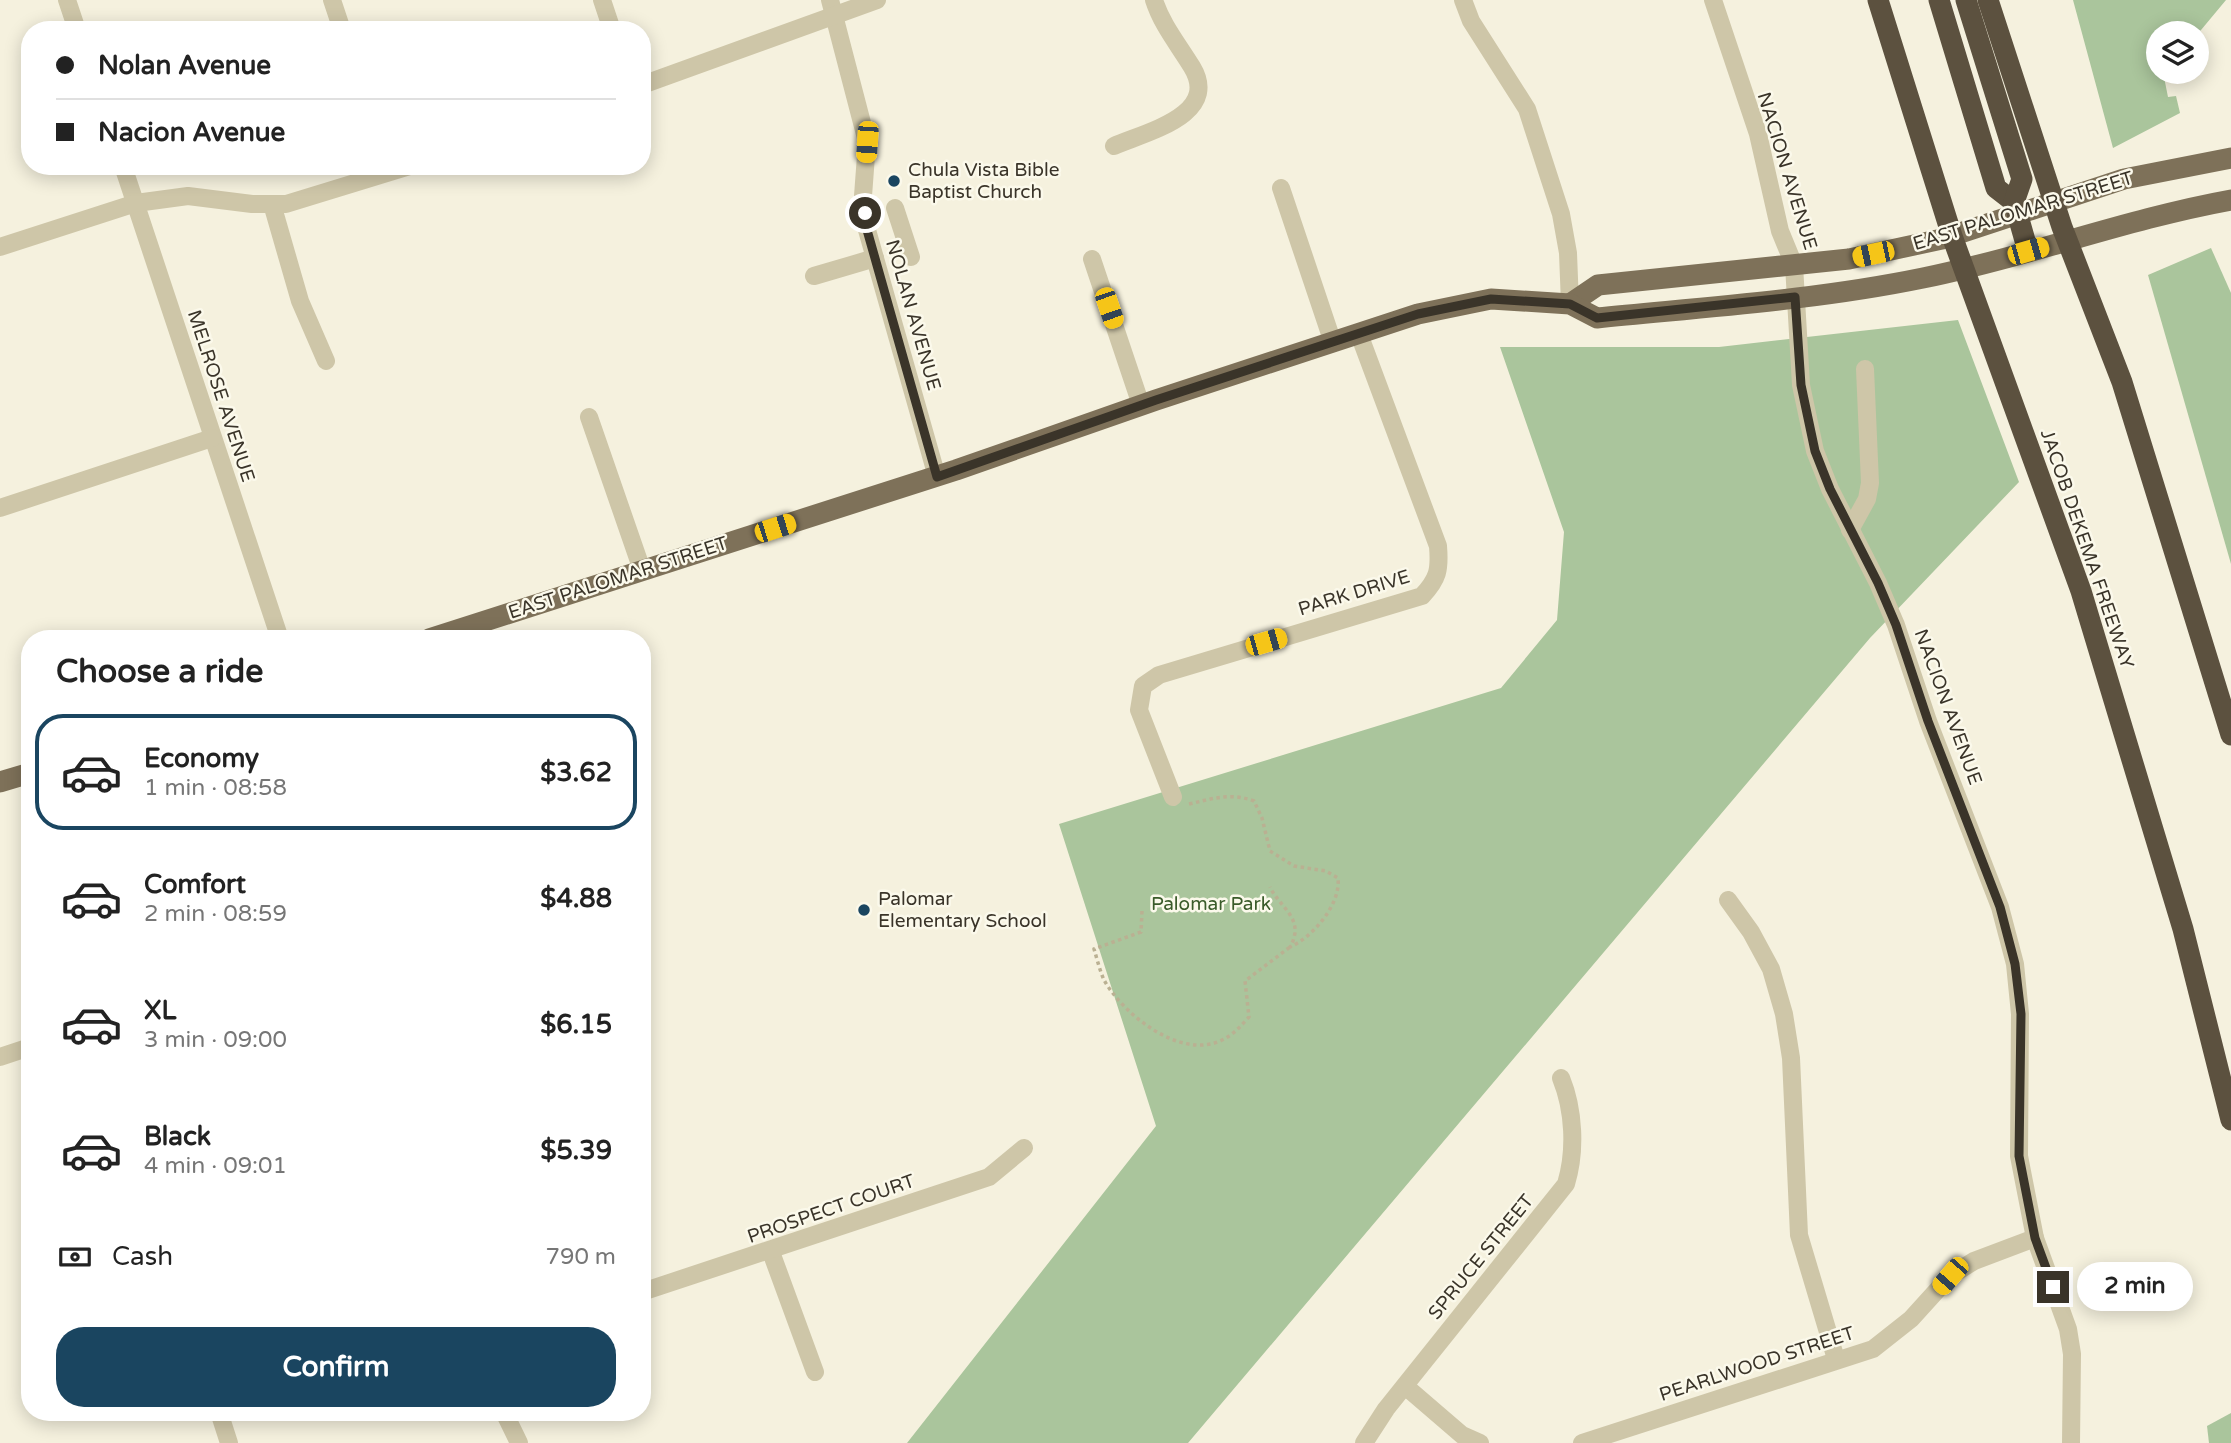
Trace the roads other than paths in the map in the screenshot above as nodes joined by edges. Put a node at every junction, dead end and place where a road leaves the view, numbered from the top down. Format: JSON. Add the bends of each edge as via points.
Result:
{"nodes":[{"id":1,"x":67,"y":0,"type":"edge"},
{"id":2,"x":332,"y":0,"type":"edge"},
{"id":3,"x":602,"y":0,"type":"edge"},
{"id":4,"x":877,"y":0,"type":"edge"},
{"id":5,"x":1154,"y":0,"type":"edge"},
{"id":6,"x":1463,"y":0,"type":"edge"},
{"id":7,"x":1713,"y":0,"type":"edge"},
{"id":8,"x":1878,"y":0,"type":"edge"},
{"id":9,"x":1939,"y":0,"type":"edge"},
{"id":10,"x":1966,"y":0,"type":"edge"},
{"id":11,"x":1988,"y":0,"type":"edge"},
{"id":12,"x":833,"y":7,"type":"edge"},
{"id":13,"x":74,"y":21,"type":"edge"},
{"id":14,"x":339,"y":21,"type":"edge"},
{"id":15,"x":609,"y":21,"type":"edge"},
{"id":16,"x":651,"y":81,"type":"edge"},
{"id":17,"x":1114,"y":146,"type":"dead end"},
{"id":18,"x":2231,"y":158,"type":"edge"},
{"id":19,"x":126,"y":175,"type":"edge"},
{"id":20,"x":371,"y":175,"type":"edge"},
{"id":21,"x":1281,"y":188,"type":"dead end"},
{"id":22,"x":2231,"y":200,"type":"edge"},
{"id":23,"x":136,"y":203,"type":"junction"},
{"id":24,"x":272,"y":204,"type":"junction"},
{"id":25,"x":895,"y":208,"type":"dead end"},
{"id":26,"x":2016,"y":209,"type":"junction"},
{"id":27,"x":0,"y":247,"type":"edge"},
{"id":28,"x":2028,"y":251,"type":"junction"},
{"id":29,"x":911,"y":257,"type":"dead end"},
{"id":30,"x":875,"y":258,"type":"junction"},
{"id":31,"x":1092,"y":259,"type":"dead end"},
{"id":32,"x":1794,"y":265,"type":"junction"},
{"id":33,"x":814,"y":276,"type":"dead end"},
{"id":34,"x":1795,"y":297,"type":"junction"},
{"id":35,"x":1570,"y":304,"type":"junction"},
{"id":36,"x":1359,"y":334,"type":"junction"},
{"id":37,"x":1333,"y":343,"type":"junction"},
{"id":38,"x":326,"y":361,"type":"dead end"},
{"id":39,"x":1865,"y":369,"type":"dead end"},
{"id":40,"x":1141,"y":405,"type":"junction"},
{"id":41,"x":589,"y":417,"type":"dead end"},
{"id":42,"x":212,"y":438,"type":"junction"},
{"id":43,"x":937,"y":477,"type":"junction"},
{"id":44,"x":0,"y":508,"type":"edge"},
{"id":45,"x":1850,"y":530,"type":"junction"},
{"id":46,"x":642,"y":570,"type":"junction"},
{"id":47,"x":277,"y":630,"type":"edge"},
{"id":48,"x":457,"y":630,"type":"edge"},
{"id":49,"x":2231,"y":735,"type":"edge"},
{"id":50,"x":21,"y":776,"type":"edge"},
{"id":51,"x":0,"y":782,"type":"edge"},
{"id":52,"x":1179,"y":801,"type":"road end"},
{"id":53,"x":1728,"y":900,"type":"dead end"},
{"id":54,"x":21,"y":1050,"type":"edge"},
{"id":55,"x":0,"y":1057,"type":"edge"},
{"id":56,"x":1561,"y":1078,"type":"dead end"},
{"id":57,"x":2231,"y":1120,"type":"edge"},
{"id":58,"x":1024,"y":1149,"type":"dead end"},
{"id":59,"x":2035,"y":1238,"type":"junction"},
{"id":60,"x":771,"y":1252,"type":"junction"},
{"id":61,"x":651,"y":1289,"type":"edge"},
{"id":62,"x":1836,"y":1359,"type":"junction"},
{"id":63,"x":815,"y":1372,"type":"dead end"},
{"id":64,"x":1405,"y":1386,"type":"junction"},
{"id":65,"x":222,"y":1421,"type":"edge"},
{"id":66,"x":508,"y":1421,"type":"edge"},
{"id":67,"x":229,"y":1443,"type":"edge"},
{"id":68,"x":519,"y":1443,"type":"edge"},
{"id":69,"x":1364,"y":1443,"type":"edge"},
{"id":70,"x":1480,"y":1443,"type":"edge"},
{"id":71,"x":1582,"y":1443,"type":"edge"},
{"id":72,"x":2071,"y":1443,"type":"edge"}],
"edges":[{"from":1,"to":13,"type":"street"},
{"from":2,"to":14,"type":"street"},
{"from":3,"to":15,"type":"street"},
{"from":4,"to":12,"type":"street"},
{"from":5,"to":17,"type":"street","via":[[1160,19],[1194,69],[1200,86],[1198,99],[1184,116]]},
{"from":6,"to":35,"type":"street","via":[[1471,21],[1527,108],[1561,214]]},
{"from":7,"to":32,"type":"street","name":"NACION AVENUE","via":[[1758,134],[1780,231]]},
{"from":8,"to":57,"type":"highway","name":"JACOB DEKEMA FREEWAY","via":[[1952,236],[2081,591],[2183,929]]},
{"from":9,"to":26,"type":"highway","via":[[1996,188]]},
{"from":10,"to":26,"type":"highway","via":[[2022,179]]},
{"from":11,"to":49,"type":"highway","via":[[2062,227],[2122,382]]},
{"from":12,"to":16,"type":"street"},
{"from":12,"to":30,"type":"street","name":"NOLAN AVENUE","via":[[867,142],[863,196]]},
{"from":18,"to":26,"type":"main road","name":"EAST PALOMAR STREET","via":[[2124,179]]},
{"from":19,"to":23,"type":"street","name":"MELROSE AVENUE"},
{"from":20,"to":24,"type":"street","via":[[286,204]]},
{"from":21,"to":37,"type":"street"},
{"from":22,"to":28,"type":"main road","name":"EAST PALOMAR STREET","via":[[2127,222]]},
{"from":23,"to":24,"type":"street","via":[[188,196]]},
{"from":23,"to":27,"type":"street"},
{"from":23,"to":42,"type":"street","name":"MELROSE AVENUE"},
{"from":24,"to":38,"type":"street","via":[[300,301]]},
{"from":25,"to":29,"type":"street"},
{"from":26,"to":28,"type":"highway"},
{"from":26,"to":32,"type":"main road","name":"EAST PALOMAR STREET","via":[[1921,244]]},
{"from":28,"to":34,"type":"main road","name":"EAST PALOMAR STREET","via":[[1925,278]]},
{"from":30,"to":33,"type":"street"},
{"from":30,"to":43,"type":"street","name":"NOLAN AVENUE"},
{"from":31,"to":40,"type":"street"},
{"from":32,"to":34,"type":"street","name":"NACION AVENUE"},
{"from":32,"to":35,"type":"main road","name":"EAST PALOMAR STREET","via":[[1598,285]]},
{"from":34,"to":35,"type":"main road","name":"EAST PALOMAR STREET","via":[[1597,318]]},
{"from":34,"to":45,"type":"street","name":"NACION AVENUE","via":[[1805,411],[1815,451]]},
{"from":35,"to":36,"type":"main road","name":"EAST PALOMAR STREET","via":[[1491,299],[1418,314]]},
{"from":36,"to":37,"type":"main road","name":"EAST PALOMAR STREET"},
{"from":36,"to":52,"type":"street","name":"PARK DRIVE","via":[[1438,546],[1436,581],[1422,596],[1159,675],[1143,686],[1139,710]]},
{"from":37,"to":40,"type":"main road","name":"EAST PALOMAR STREET"},
{"from":39,"to":45,"type":"street","via":[[1870,483],[1867,499]]},
{"from":40,"to":43,"type":"main road","name":"EAST PALOMAR STREET"},
{"from":41,"to":46,"type":"street"},
{"from":42,"to":44,"type":"street"},
{"from":42,"to":47,"type":"street","name":"MELROSE AVENUE"},
{"from":43,"to":46,"type":"main road","name":"EAST PALOMAR STREET"},
{"from":45,"to":59,"type":"street","name":"NACION AVENUE","via":[[1896,625],[2000,907],[2017,975],[2021,1014],[2019,1156]]},
{"from":46,"to":48,"type":"main road","name":"EAST PALOMAR STREET"},
{"from":50,"to":51,"type":"main road"},
{"from":53,"to":62,"type":"street","via":[[1772,969],[1784,1014],[1791,1058],[1798,1235]]},
{"from":54,"to":55,"type":"street"},
{"from":56,"to":64,"type":"street","name":"SPRUCE STREET","via":[[1570,1099],[1572,1165],[1566,1184]]},
{"from":58,"to":60,"type":"street","name":"PROSPECT COURT","via":[[989,1177]]},
{"from":59,"to":62,"type":"street","name":"PEARLWOOD STREET","via":[[1974,1261],[1950,1276],[1911,1320],[1873,1349]]},
{"from":59,"to":72,"type":"street","name":"NACION AVENUE","via":[[2072,1354]]},
{"from":60,"to":61,"type":"street","name":"PROSPECT COURT"},
{"from":60,"to":63,"type":"street"},
{"from":62,"to":71,"type":"street","name":"PEARLWOOD STREET"},
{"from":64,"to":69,"type":"street","name":"SPRUCE STREET"},
{"from":64,"to":70,"type":"street","via":[[1462,1435]]},
{"from":65,"to":67,"type":"street"},
{"from":66,"to":68,"type":"street"}]}
